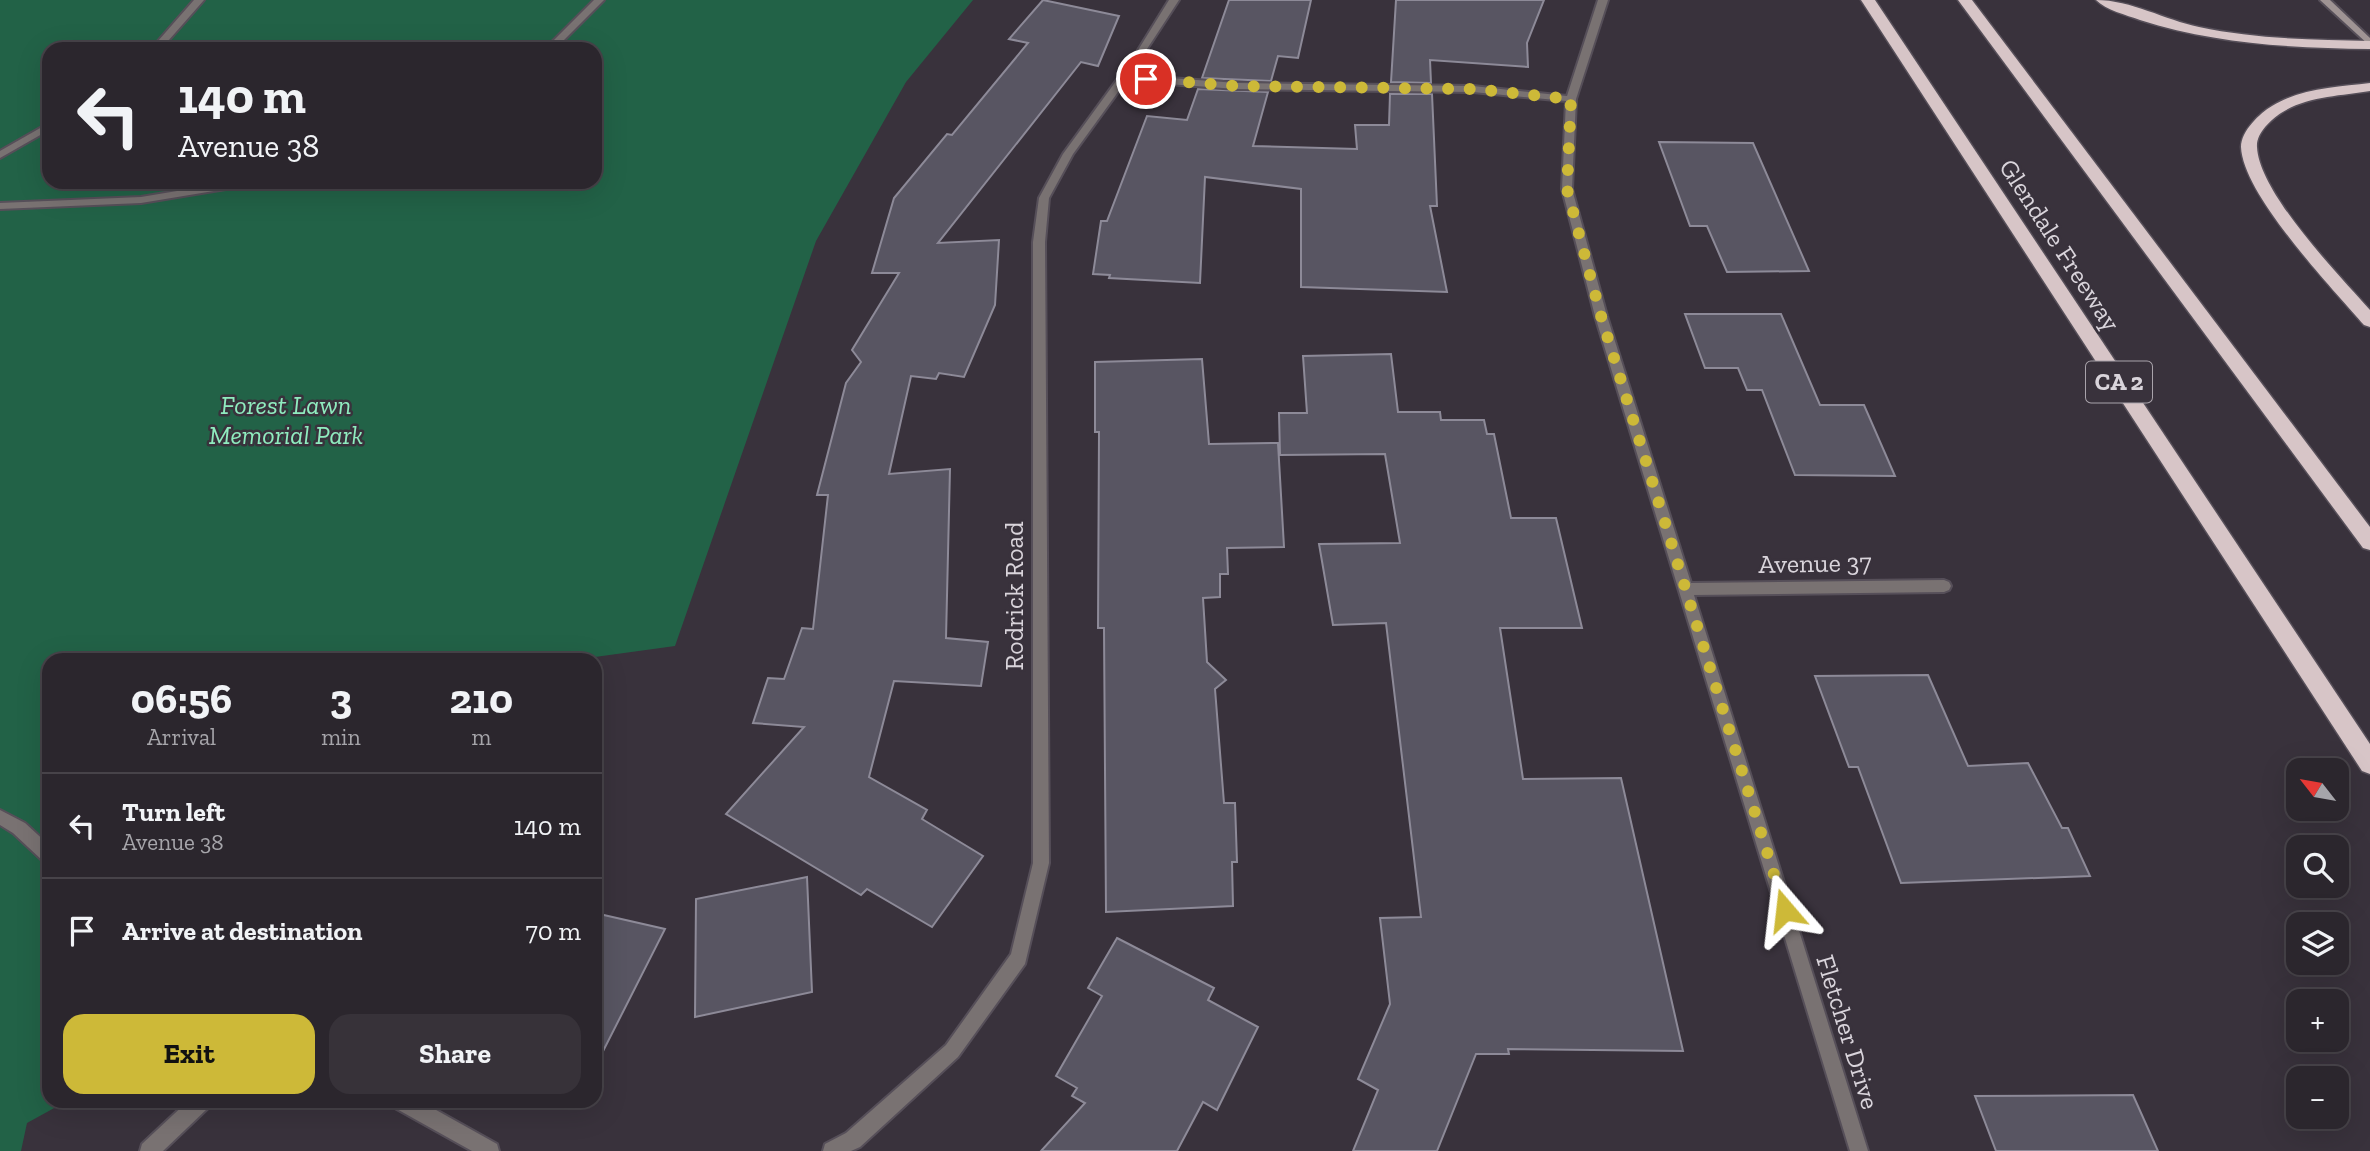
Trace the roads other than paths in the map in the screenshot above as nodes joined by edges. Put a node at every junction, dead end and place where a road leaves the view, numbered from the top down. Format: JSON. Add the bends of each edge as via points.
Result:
{"nodes":[{"id":1,"x":199,"y":0,"type":"edge"},
{"id":2,"x":599,"y":0,"type":"edge"},
{"id":3,"x":1174,"y":0,"type":"edge"},
{"id":4,"x":1603,"y":0,"type":"edge"},
{"id":5,"x":1868,"y":0,"type":"edge"},
{"id":6,"x":1965,"y":0,"type":"edge"},
{"id":7,"x":2103,"y":0,"type":"edge"},
{"id":8,"x":2325,"y":0,"type":"edge"},
{"id":9,"x":162,"y":42,"type":"edge"},
{"id":10,"x":557,"y":42,"type":"edge"},
{"id":11,"x":2370,"y":44,"type":"edge"},
{"id":12,"x":1124,"y":78,"type":"junction"},
{"id":13,"x":2370,"y":87,"type":"edge"},
{"id":14,"x":1571,"y":99,"type":"junction"},
{"id":15,"x":42,"y":130,"type":"edge"},
{"id":16,"x":0,"y":155,"type":"edge"},
{"id":17,"x":208,"y":189,"type":"edge"},
{"id":18,"x":0,"y":206,"type":"edge"},
{"id":19,"x":2370,"y":321,"type":"edge"},
{"id":20,"x":2370,"y":542,"type":"edge"},
{"id":21,"x":1944,"y":586,"type":"dead end"},
{"id":22,"x":1686,"y":589,"type":"junction"},
{"id":23,"x":2370,"y":764,"type":"edge"},
{"id":24,"x":0,"y":817,"type":"edge"},
{"id":25,"x":42,"y":849,"type":"edge"},
{"id":26,"x":193,"y":1108,"type":"edge"},
{"id":27,"x":414,"y":1108,"type":"edge"},
{"id":28,"x":149,"y":1151,"type":"edge"},
{"id":29,"x":490,"y":1151,"type":"edge"},
{"id":30,"x":832,"y":1151,"type":"edge"},
{"id":31,"x":1858,"y":1151,"type":"edge"}],
"edges":[{"from":1,"to":9,"type":"street"},
{"from":2,"to":10,"type":"street"},
{"from":3,"to":12,"type":"street","name":"Rodrick Road"},
{"from":4,"to":14,"type":"street","name":"Fletcher Drive"},
{"from":5,"to":23,"type":"highway","name":"Glendale Freeway","number":"CA 2"},
{"from":6,"to":20,"type":"highway"},
{"from":7,"to":11,"type":"highway","via":[[2174,26],[2258,41]]},
{"from":8,"to":11,"type":"main road"},
{"from":12,"to":14,"type":"street","via":[[1237,86],[1473,89]]},
{"from":12,"to":30,"type":"street","name":"Rodrick Road","via":[[1068,154],[1044,198],[1040,231],[1041,863],[1019,958],[952,1051],[853,1140]]},
{"from":13,"to":19,"type":"highway","via":[[2312,96],[2277,109],[2258,125],[2249,146],[2257,174],[2299,238]]},
{"from":14,"to":22,"type":"street","name":"Fletcher Drive","via":[[1567,189],[1601,316]]},
{"from":15,"to":16,"type":"street"},
{"from":17,"to":18,"type":"street","via":[[141,200]]},
{"from":21,"to":22,"type":"street","name":"Avenue 37"},
{"from":22,"to":31,"type":"street","name":"Fletcher Drive"},
{"from":24,"to":25,"type":"street"},
{"from":26,"to":28,"type":"street"},
{"from":27,"to":29,"type":"street"}]}
